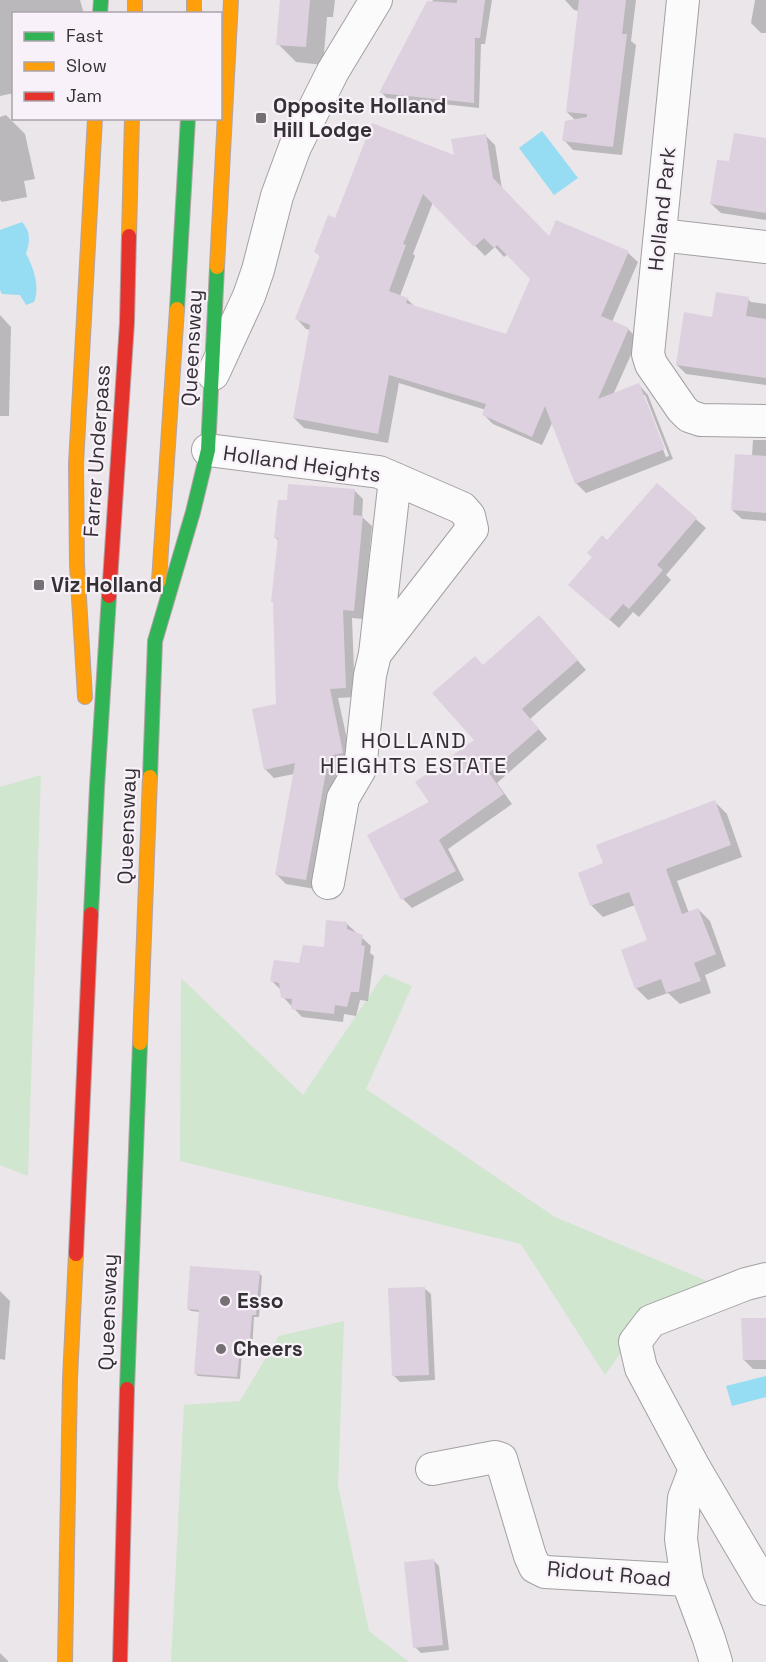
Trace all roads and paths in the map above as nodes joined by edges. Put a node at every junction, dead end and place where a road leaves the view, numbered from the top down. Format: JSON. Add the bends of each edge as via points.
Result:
{"nodes":[{"id":1,"x":231,"y":0,"type":"edge"},
{"id":2,"x":376,"y":0,"type":"edge"},
{"id":3,"x":683,"y":0,"type":"edge"},
{"id":4,"x":95,"y":120,"type":"edge"},
{"id":5,"x":132,"y":120,"type":"edge"},
{"id":6,"x":188,"y":120,"type":"edge"},
{"id":7,"x":660,"y":235,"type":"junction"},
{"id":8,"x":766,"y":248,"type":"edge"},
{"id":9,"x":211,"y":378,"type":"junction"},
{"id":10,"x":766,"y":421,"type":"edge"},
{"id":11,"x":208,"y":450,"type":"junction"},
{"id":12,"x":396,"y":479,"type":"junction"},
{"id":13,"x":155,"y":641,"type":"junction"},
{"id":14,"x":375,"y":654,"type":"junction"},
{"id":15,"x":85,"y":708,"type":"dead end"},
{"id":16,"x":87,"y":732,"type":"dead end"},
{"id":17,"x":97,"y":787,"type":"junction"},
{"id":18,"x":327,"y":883,"type":"dead end"},
{"id":19,"x":766,"y":1279,"type":"edge"},
{"id":20,"x":432,"y":1469,"type":"dead end"},
{"id":21,"x":695,"y":1469,"type":"junction"},
{"id":22,"x":687,"y":1580,"type":"junction"},
{"id":23,"x":766,"y":1589,"type":"edge"},
{"id":24,"x":65,"y":1662,"type":"edge"},
{"id":25,"x":120,"y":1662,"type":"edge"},
{"id":26,"x":716,"y":1662,"type":"edge"}],
"edges":[{"from":1,"to":9,"type":"highway","name":"Queensway"},
{"from":2,"to":9,"type":"street","via":[[333,71],[295,147],[249,296]]},
{"from":3,"to":7,"type":"street","name":"Holland Park"},
{"from":4,"to":15,"type":"highway","via":[[76,464]]},
{"from":5,"to":17,"type":"highway","name":"Farrer Underpass","via":[[127,323]]},
{"from":6,"to":13,"type":"highway"},
{"from":7,"to":8,"type":"street"},
{"from":7,"to":10,"type":"street","name":"Holland Park","via":[[648,354],[651,364],[689,416],[701,420]]},
{"from":9,"to":11,"type":"highway","name":"Queensway"},
{"from":11,"to":12,"type":"street","name":"Holland Heights","via":[[378,472]]},
{"from":11,"to":13,"type":"highway","name":"Queensway"},
{"from":12,"to":14,"type":"street","name":"Holland Heights"},
{"from":12,"to":14,"type":"street","name":"Holland Heights","via":[[462,508],[472,529]]},
{"from":13,"to":25,"type":"highway","name":"Queensway"},
{"from":14,"to":18,"type":"street","name":"Holland Heights","via":[[360,770],[343,798]]},
{"from":16,"to":17,"type":"highway","name":"Queensway","via":[[89,768]]},
{"from":17,"to":24,"type":"highway","name":"Queensway","via":[[70,1379]]},
{"from":19,"to":21,"type":"street","via":[[651,1321],[635,1342],[641,1368]]},
{"from":20,"to":22,"type":"street","name":"Ridout Road","via":[[501,1459],[530,1556],[535,1567],[545,1572]]},
{"from":21,"to":22,"type":"street","name":"Ridout Road","via":[[684,1498],[681,1539]]},
{"from":21,"to":23,"type":"street"},
{"from":22,"to":26,"type":"street","name":"Ridout Road"}]}
